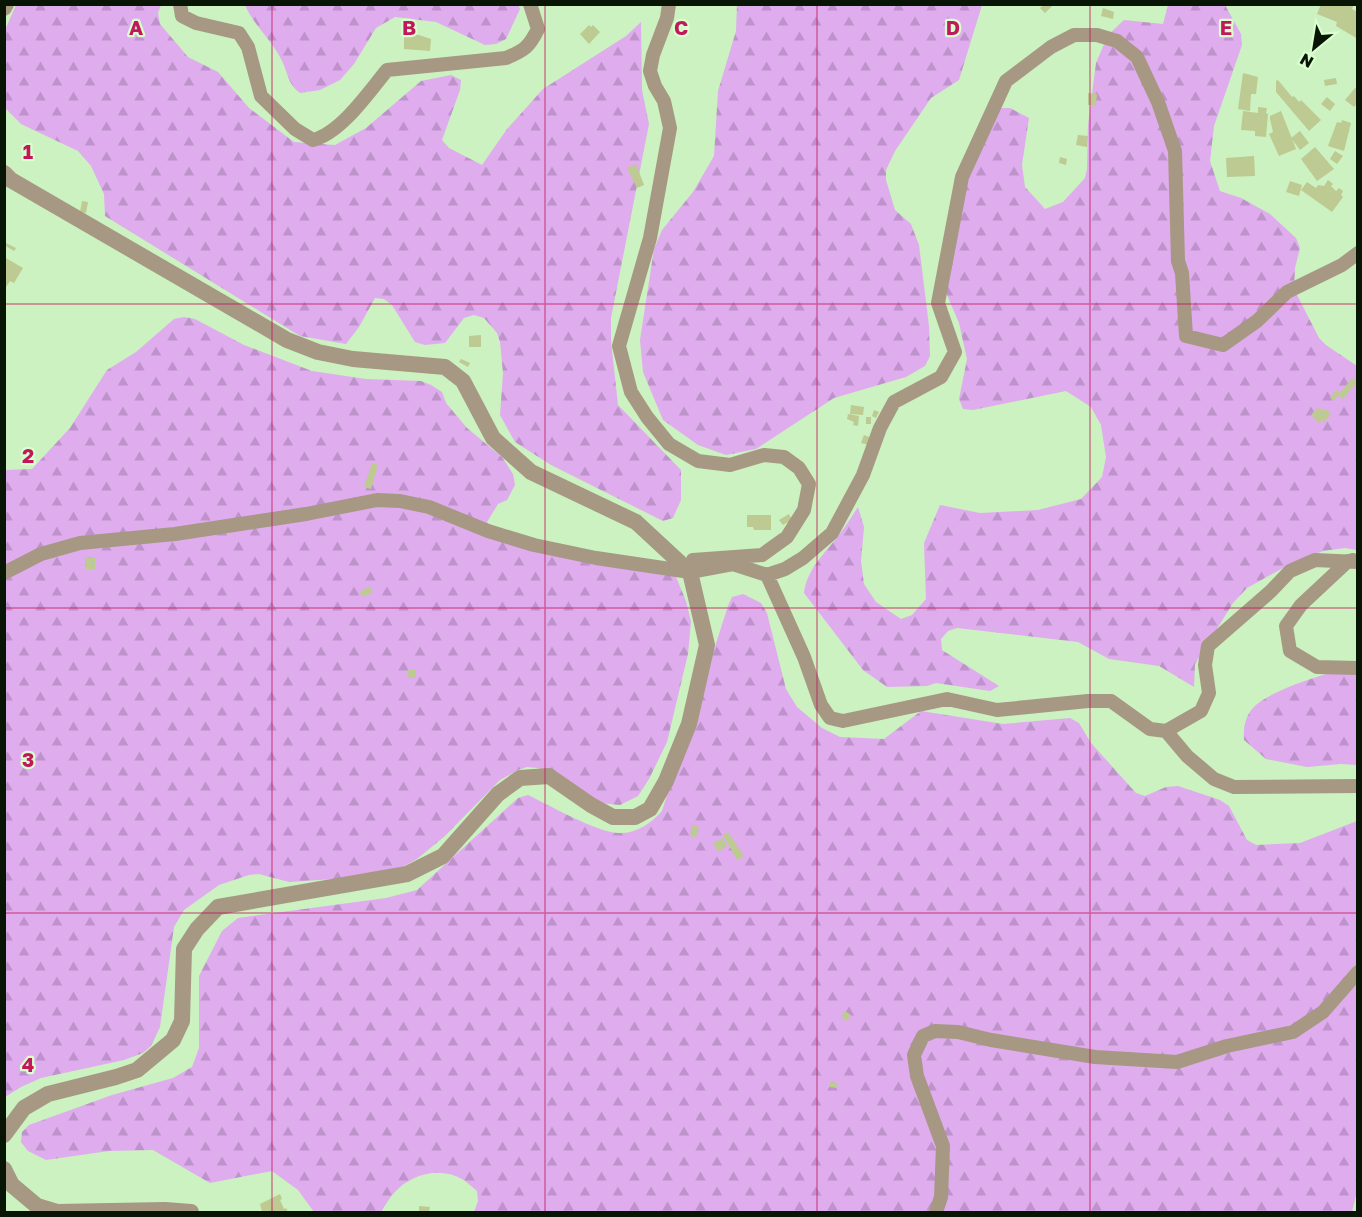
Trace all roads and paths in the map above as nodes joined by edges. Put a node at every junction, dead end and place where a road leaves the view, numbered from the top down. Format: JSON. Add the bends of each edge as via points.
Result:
{"nodes":[{"id":1,"x":180,"y":4,"type":"edge"},
{"id":2,"x":530,"y":4,"type":"edge"},
{"id":3,"x":669,"y":4,"type":"edge"},
{"id":4,"x":4,"y":173,"type":"edge"},
{"id":5,"x":1358,"y":253,"type":"edge"},
{"id":6,"x":1354,"y":561,"type":"edge"},
{"id":7,"x":690,"y":572,"type":"junction"},
{"id":8,"x":4,"y":573,"type":"edge"},
{"id":9,"x":767,"y":575,"type":"junction"},
{"id":10,"x":1358,"y":668,"type":"edge"},
{"id":11,"x":1166,"y":731,"type":"junction"},
{"id":12,"x":1358,"y":786,"type":"edge"},
{"id":13,"x":1358,"y":972,"type":"edge"},
{"id":14,"x":4,"y":1135,"type":"edge"},
{"id":15,"x":4,"y":1169,"type":"edge"},
{"id":16,"x":191,"y":1212,"type":"edge"},
{"id":17,"x":936,"y":1212,"type":"edge"}],
"edges":[{"from":1,"to":2,"type":"street","via":[[182,16],[196,23],[239,33],[248,47],[261,96],[312,140],[322,138],[361,103],[387,70],[506,58],[522,52],[538,29]]},
{"from":3,"to":7,"type":"street","via":[[650,71],[664,101],[670,129],[650,238],[619,346],[631,392],[669,444],[698,461],[730,465],[764,455],[784,457],[799,468],[809,484],[804,510],[779,543],[762,555],[693,560]]},
{"from":4,"to":7,"type":"street","via":[[287,340],[353,359],[445,367],[463,381],[493,438],[531,472],[636,522]]},
{"from":5,"to":9,"type":"street","via":[[1287,292],[1257,321],[1223,345],[1186,336],[1178,261],[1175,151],[1158,102],[1137,57],[1117,41],[1098,35],[1074,35],[1059,43],[1006,81],[962,177],[938,303],[955,352],[941,377],[894,402],[832,533],[803,558]]},
{"from":6,"to":10,"type":"street","via":[[1301,605],[1286,626],[1290,651],[1317,667]]},
{"from":6,"to":11,"type":"street","via":[[1315,560],[1290,571],[1208,646],[1205,665],[1209,693],[1201,711]]},
{"from":7,"to":8,"type":"street","via":[[534,545],[429,507],[377,500],[175,534],[80,543],[41,554]]},
{"from":7,"to":9,"type":"street","via":[[734,564]]},
{"from":7,"to":14,"type":"street","via":[[707,645],[689,724],[650,809],[635,817],[613,817],[549,776],[520,778],[498,794],[443,856],[406,874],[218,908],[184,949],[182,1021],[173,1040],[137,1070],[48,1094],[24,1108]]},
{"from":9,"to":11,"type":"street","via":[[830,718],[843,721],[947,699],[997,710],[1111,701],[1150,729]]},
{"from":11,"to":12,"type":"street","via":[[1214,779],[1234,787]]},
{"from":13,"to":17,"type":"street","via":[[1323,1012],[1293,1032],[1177,1062],[1095,1057],[958,1032],[935,1031],[923,1036],[914,1055],[917,1076],[942,1146],[941,1197]]},
{"from":15,"to":16,"type":"street","via":[[12,1185],[37,1206],[57,1212]]}]}
